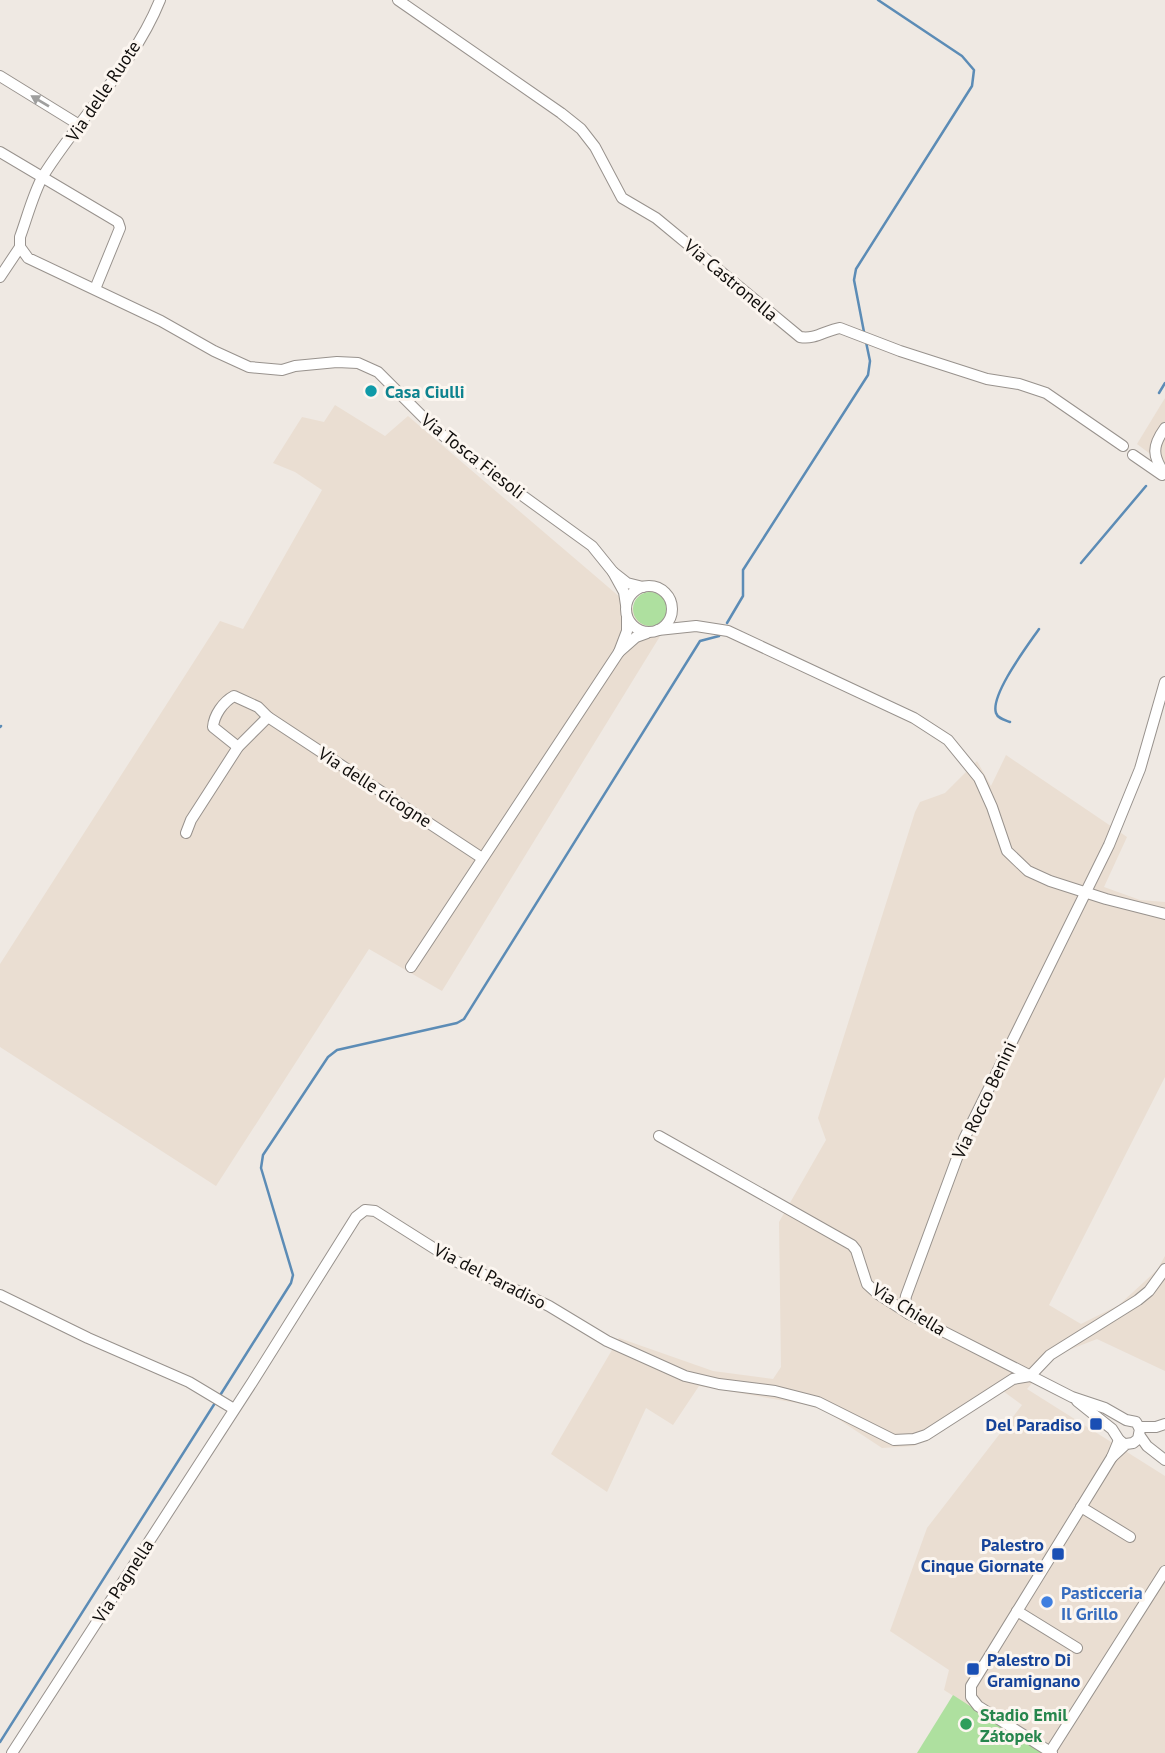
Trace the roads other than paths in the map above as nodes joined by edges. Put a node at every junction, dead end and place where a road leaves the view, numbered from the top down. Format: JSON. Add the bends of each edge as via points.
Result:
{"nodes":[{"id":1,"x":398,"y":0,"type":"edge"},
{"id":2,"x":156,"y":2,"type":"edge"},
{"id":3,"x":0,"y":76,"type":"edge"},
{"id":4,"x":80,"y":126,"type":"junction"},
{"id":5,"x":0,"y":152,"type":"edge"},
{"id":6,"x":42,"y":178,"type":"junction"},
{"id":7,"x":20,"y":247,"type":"junction"},
{"id":8,"x":0,"y":277,"type":"edge"},
{"id":9,"x":95,"y":289,"type":"junction"},
{"id":10,"x":1165,"y":428,"type":"edge"},
{"id":11,"x":1123,"y":446,"type":"dead end"},
{"id":12,"x":1133,"y":455,"type":"dead end"},
{"id":13,"x":1165,"y":476,"type":"edge"},
{"id":14,"x":613,"y":572,"type":"junction"},
{"id":15,"x":643,"y":587,"type":"junction"},
{"id":16,"x":626,"y":605,"type":"junction"},
{"id":17,"x":672,"y":611,"type":"junction"},
{"id":18,"x":627,"y":618,"type":"junction"},
{"id":19,"x":696,"y":626,"type":"junction"},
{"id":20,"x":654,"y":631,"type":"junction"},
{"id":21,"x":619,"y":652,"type":"junction"},
{"id":22,"x":1165,"y":682,"type":"edge"},
{"id":23,"x":268,"y":717,"type":"junction"},
{"id":24,"x":238,"y":747,"type":"junction"},
{"id":25,"x":186,"y":833,"type":"dead end"},
{"id":26,"x":482,"y":858,"type":"junction"},
{"id":27,"x":1086,"y":893,"type":"junction"},
{"id":28,"x":1165,"y":914,"type":"edge"},
{"id":29,"x":411,"y":967,"type":"dead end"},
{"id":30,"x":659,"y":1136,"type":"dead end"},
{"id":31,"x":1165,"y":1269,"type":"edge"},
{"id":32,"x":0,"y":1295,"type":"edge"},
{"id":33,"x":909,"y":1314,"type":"junction"},
{"id":34,"x":1030,"y":1376,"type":"junction"},
{"id":35,"x":1072,"y":1397,"type":"junction"},
{"id":36,"x":230,"y":1406,"type":"junction"},
{"id":37,"x":1126,"y":1420,"type":"junction"},
{"id":38,"x":1165,"y":1424,"type":"edge"},
{"id":39,"x":1139,"y":1431,"type":"junction"},
{"id":40,"x":1120,"y":1439,"type":"junction"},
{"id":41,"x":1165,"y":1460,"type":"edge"},
{"id":42,"x":1081,"y":1507,"type":"junction"},
{"id":43,"x":1130,"y":1537,"type":"dead end"},
{"id":44,"x":1165,"y":1571,"type":"edge"},
{"id":45,"x":1017,"y":1611,"type":"junction"},
{"id":46,"x":1076,"y":1648,"type":"dead end"},
{"id":47,"x":1051,"y":1752,"type":"edge"},
{"id":48,"x":12,"y":1753,"type":"edge"}],
"edges":[{"from":1,"to":11,"type":"street","name":"Via Castronella","via":[[581,129],[622,198],[656,218],[800,337],[815,338],[840,328],[987,379],[1046,393]]},
{"from":2,"to":4,"type":"street","name":"Via delle Ruote","via":[[144,31]]},
{"from":4,"to":3,"type":"street","one_way":true},
{"from":4,"to":6,"type":"street","name":"Via delle Ruote"},
{"from":5,"to":6,"type":"street"},
{"from":6,"to":7,"type":"street","name":"Via delle Ruote"},
{"from":6,"to":9,"type":"street","via":[[118,222],[120,228]]},
{"from":7,"to":8,"type":"street","name":"Via delle Ruote"},
{"from":7,"to":9,"type":"street","name":"Via Tosca Fiesoli","via":[[28,258]]},
{"from":9,"to":14,"type":"street","name":"Via Tosca Fiesoli","via":[[249,367],[282,370],[337,362],[358,363],[378,372],[436,430],[592,546]]},
{"from":10,"to":13,"type":"street","via":[[1154,452]]},
{"from":12,"to":13,"type":"street"},
{"from":14,"to":15,"type":"street","name":"Via Tosca Fiesoli","via":[[627,583]]},
{"from":14,"to":16,"type":"street","name":"Via Tosca Fiesoli"},
{"from":15,"to":16,"type":"street","via":[[633,592]]},
{"from":15,"to":17,"type":"street","name":"Via Tosca Fiesoli","via":[[653,586],[665,593]]},
{"from":16,"to":18,"type":"street","name":"Via Tosca Fiesoli"},
{"from":17,"to":19,"type":"street","name":"Via Tosca Fiesoli"},
{"from":17,"to":20,"type":"street","via":[[668,622]]},
{"from":18,"to":20,"type":"street","via":[[633,626]]},
{"from":18,"to":21,"type":"street"},
{"from":19,"to":20,"type":"street","name":"Via Tosca Fiesoli"},
{"from":19,"to":27,"type":"street","name":"Via Tosca Fiesoli","via":[[728,631],[933,729],[960,752],[979,778],[1002,842],[1013,859],[1038,877]]},
{"from":20,"to":21,"type":"street","via":[[636,637]]},
{"from":21,"to":26,"type":"street"},
{"from":22,"to":27,"type":"street","name":"Via Rocco Benini","via":[[1140,769]]},
{"from":23,"to":24,"type":"street"},
{"from":23,"to":24,"type":"street","name":"Via delle cicogne","via":[[241,698],[228,699],[213,727]]},
{"from":23,"to":26,"type":"street","name":"Via delle cicogne"},
{"from":24,"to":25,"type":"street"},
{"from":26,"to":29,"type":"street"},
{"from":27,"to":28,"type":"street","name":"Via Tosca Fiesoli"},
{"from":27,"to":33,"type":"street","name":"Via Rocco Benini","via":[[964,1139],[906,1296]]},
{"from":30,"to":33,"type":"street","name":"Via Chiella","via":[[852,1245],[867,1284]]},
{"from":31,"to":34,"type":"street","via":[[1143,1296],[1050,1355]]},
{"from":32,"to":36,"type":"street"},
{"from":33,"to":34,"type":"street","name":"Via Chiella"},
{"from":34,"to":35,"type":"street"},
{"from":34,"to":36,"type":"street","name":"Via del Paradiso","via":[[1013,1379],[926,1435],[894,1440],[809,1399],[685,1376],[615,1345],[549,1306],[451,1259],[370,1210],[356,1217],[300,1309]]},
{"from":35,"to":37,"type":"street"},
{"from":35,"to":40,"type":"street"},
{"from":36,"to":48,"type":"street","name":"Via Pagnella"},
{"from":37,"to":39,"type":"street","via":[[1134,1421]]},
{"from":37,"to":40,"type":"street","via":[[1118,1426]]},
{"from":38,"to":39,"type":"street"},
{"from":39,"to":40,"type":"street","via":[[1133,1443]]},
{"from":39,"to":41,"type":"street","via":[[1147,1446]]},
{"from":40,"to":42,"type":"street"},
{"from":42,"to":43,"type":"street"},
{"from":42,"to":45,"type":"street"},
{"from":44,"to":47,"type":"street"},
{"from":45,"to":46,"type":"street"},
{"from":45,"to":47,"type":"street","via":[[973,1679],[970,1693],[978,1706]]}]}
